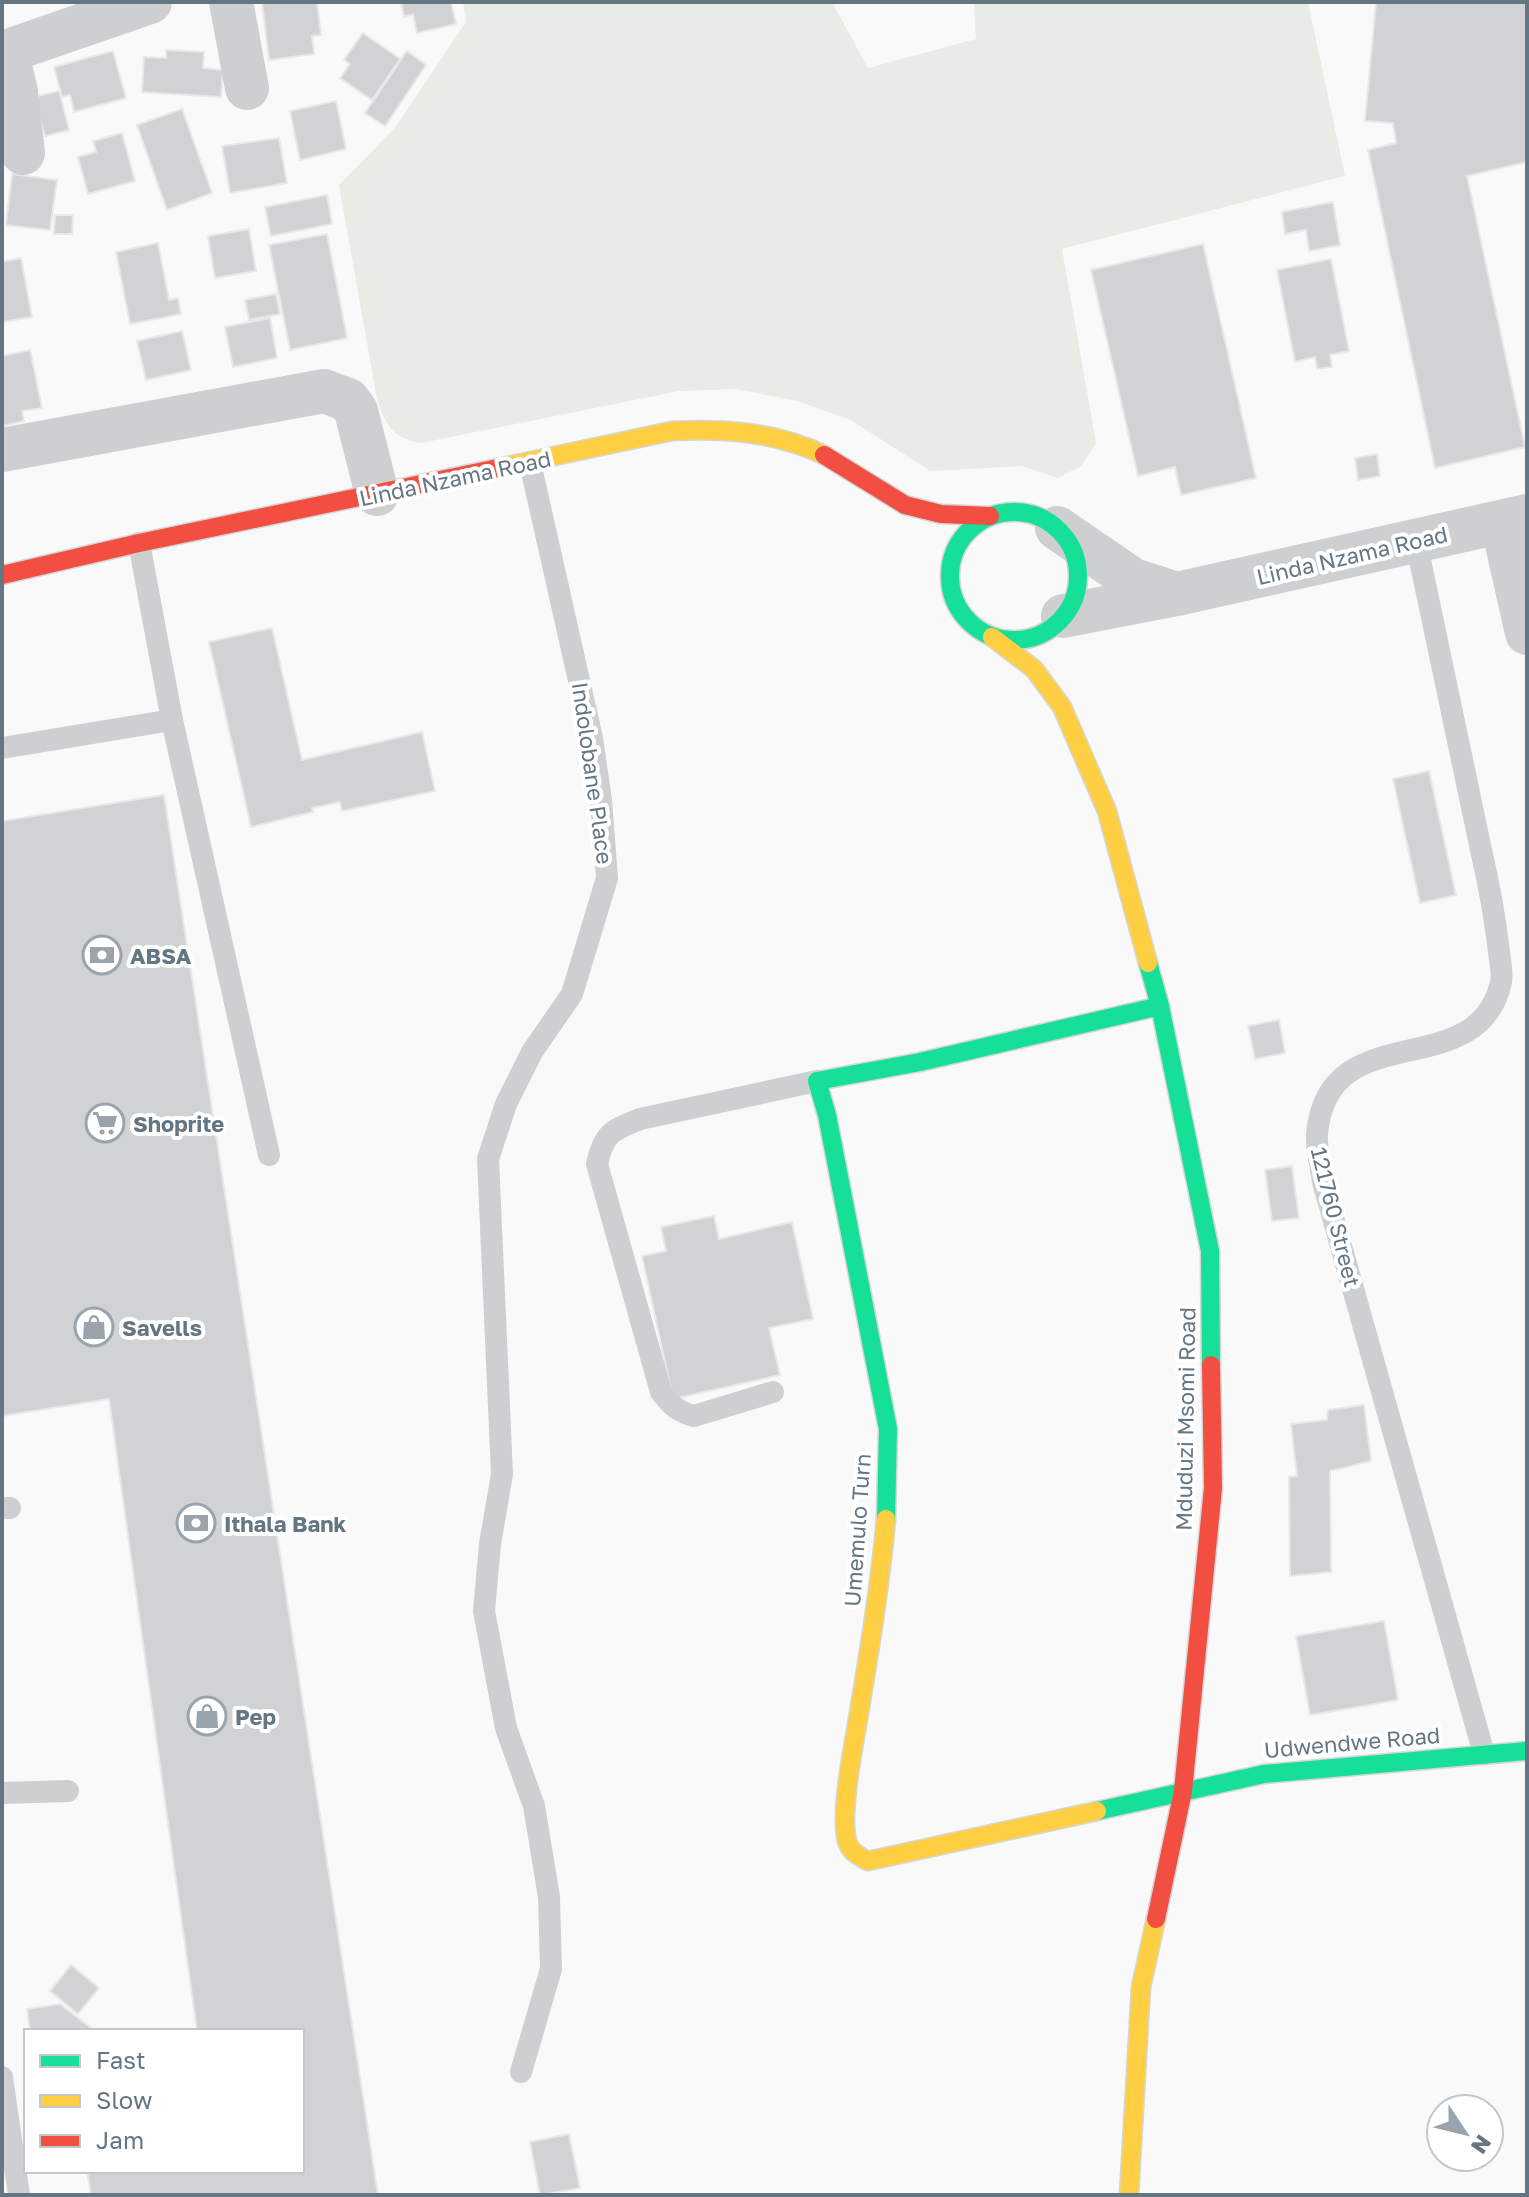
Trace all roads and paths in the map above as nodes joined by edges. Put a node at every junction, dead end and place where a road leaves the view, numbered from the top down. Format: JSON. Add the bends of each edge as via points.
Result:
{"nodes":[{"id":1,"x":150,"y":2,"type":"edge"},
{"id":2,"x":231,"y":2,"type":"edge"},
{"id":3,"x":5,"y":53,"type":"edge"},
{"id":4,"x":247,"y":88,"type":"dead end"},
{"id":5,"x":23,"y":153,"type":"dead end"},
{"id":6,"x":2,"y":450,"type":"edge"},
{"id":7,"x":530,"y":463,"type":"junction"},
{"id":8,"x":377,"y":494,"type":"junction"},
{"id":9,"x":896,"y":501,"type":"junction"},
{"id":10,"x":990,"y":516,"type":"junction"},
{"id":11,"x":1514,"y":519,"type":"edge"},
{"id":12,"x":1057,"y":528,"type":"junction"},
{"id":13,"x":917,"y":531,"type":"dead end"},
{"id":14,"x":1416,"y":541,"type":"junction"},
{"id":15,"x":139,"y":543,"type":"junction"},
{"id":16,"x":936,"y":561,"type":"dead end"},
{"id":17,"x":2,"y":575,"type":"edge"},
{"id":18,"x":950,"y":584,"type":"junction"},
{"id":19,"x":1177,"y":594,"type":"junction"},
{"id":20,"x":1058,"y":629,"type":"junction"},
{"id":21,"x":1527,"y":633,"type":"edge"},
{"id":22,"x":992,"y":637,"type":"junction"},
{"id":23,"x":1058,"y":673,"type":"dead end"},
{"id":24,"x":1062,"y":707,"type":"junction"},
{"id":25,"x":172,"y":720,"type":"junction"},
{"id":26,"x":2,"y":748,"type":"edge"},
{"id":27,"x":1160,"y":1006,"type":"junction"},
{"id":28,"x":817,"y":1081,"type":"junction"},
{"id":29,"x":269,"y":1155,"type":"dead end"},
{"id":30,"x":773,"y":1392,"type":"dead end"},
{"id":31,"x":1527,"y":1751,"type":"edge"},
{"id":32,"x":1484,"y":1754,"type":"junction"},
{"id":33,"x":68,"y":1791,"type":"dead end"},
{"id":34,"x":1183,"y":1791,"type":"junction"},
{"id":35,"x":2,"y":1793,"type":"edge"},
{"id":36,"x":521,"y":2072,"type":"dead end"},
{"id":37,"x":2,"y":2077,"type":"edge"},
{"id":38,"x":19,"y":2195,"type":"edge"},
{"id":39,"x":1129,"y":2195,"type":"edge"}],
"edges":[{"from":1,"to":3,"type":"street"},
{"from":2,"to":4,"type":"street"},
{"from":3,"to":5,"type":"street"},
{"from":6,"to":8,"type":"street","via":[[324,391],[348,400],[356,411]]},
{"from":7,"to":8,"type":"street","name":"Linda Nzama Road"},
{"from":7,"to":9,"type":"street","name":"Linda Nzama Road","via":[[672,431],[735,430],[797,443]]},
{"from":7,"to":36,"type":"lane","name":"Indolobane Place","via":[[592,738],[607,878],[572,994],[532,1052],[506,1104],[488,1159],[502,1474],[484,1611],[506,1728],[534,1806],[550,1912],[551,1969]]},
{"from":8,"to":15,"type":"street","name":"Linda Nzama Road"},
{"from":9,"to":10,"type":"street","name":"Linda Nzama Road","via":[[949,515]]},
{"from":9,"to":13,"type":"street","name":"Linda Nzama Road"},
{"from":10,"to":12,"type":"street","via":[[1018,512]]},
{"from":10,"to":18,"type":"street","via":[[958,543]]},
{"from":11,"to":14,"type":"street","name":"Linda Nzama Road"},
{"from":11,"to":21,"type":"street"},
{"from":12,"to":19,"type":"street","via":[[1133,580]]},
{"from":12,"to":20,"type":"street","via":[[1071,547],[1077,568],[1076,591]]},
{"from":14,"to":19,"type":"street","name":"Linda Nzama Road"},
{"from":14,"to":32,"type":"lane","name":"121760 Street","via":[[1495,913],[1502,980],[1491,1012],[1471,1031],[1369,1061],[1335,1082],[1322,1102],[1316,1137],[1323,1182]]},
{"from":15,"to":17,"type":"street","name":"Linda Nzama Road"},
{"from":15,"to":25,"type":"lane"},
{"from":16,"to":18,"type":"street"},
{"from":18,"to":22,"type":"street","via":[[964,616]]},
{"from":19,"to":20,"type":"street","name":"Linda Nzama Road"},
{"from":20,"to":22,"type":"street","via":[[1023,639]]},
{"from":22,"to":24,"type":"street","name":"Mduduzi Msomi Road","via":[[1034,669]]},
{"from":23,"to":24,"type":"street","name":"Mduduzi Msomi Road"},
{"from":24,"to":27,"type":"street","name":"Mduduzi Msomi Road","via":[[1107,811]]},
{"from":25,"to":26,"type":"lane"},
{"from":25,"to":29,"type":"lane"},
{"from":27,"to":28,"type":"street"},
{"from":27,"to":34,"type":"street","name":"Mduduzi Msomi Road","via":[[1210,1251],[1213,1488]]},
{"from":28,"to":30,"type":"lane","via":[[640,1119],[609,1133],[597,1164],[661,1392],[683,1413],[694,1416]]},
{"from":28,"to":34,"type":"street","name":"Umemulo Turn","via":[[888,1429],[880,1584],[850,1770],[849,1847],[868,1861]]},
{"from":31,"to":32,"type":"street","name":"Udwendwe Road"},
{"from":32,"to":34,"type":"street","name":"Udwendwe Road","via":[[1264,1774]]},
{"from":33,"to":35,"type":"lane"},
{"from":34,"to":39,"type":"street","name":"Mduduzi Msomi Road","via":[[1141,1987]]},
{"from":37,"to":38,"type":"lane"}]}
